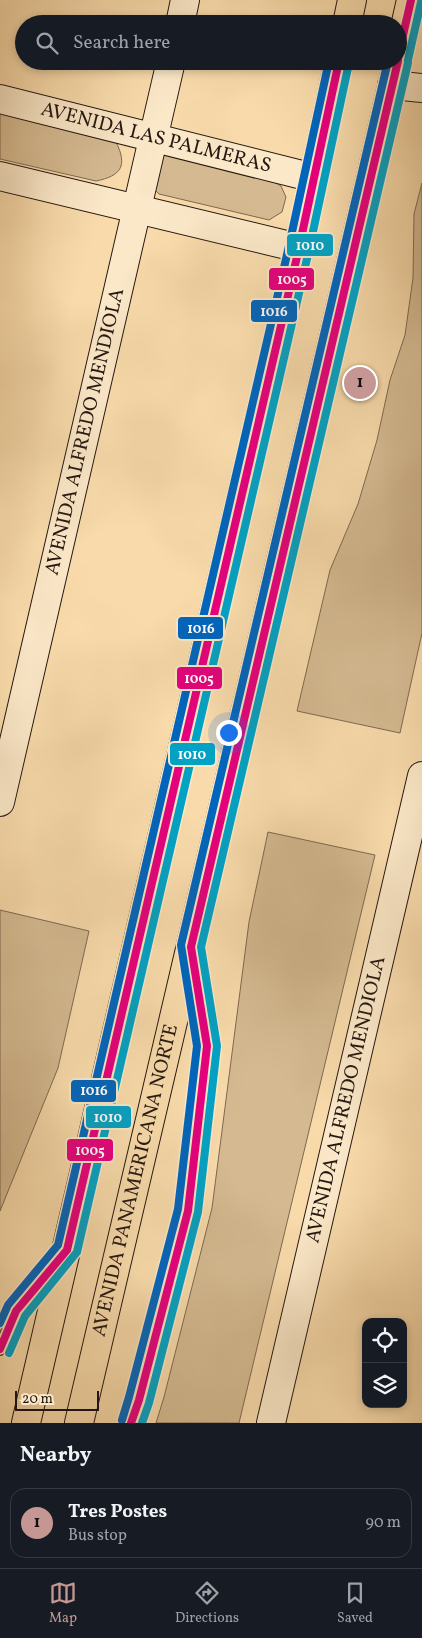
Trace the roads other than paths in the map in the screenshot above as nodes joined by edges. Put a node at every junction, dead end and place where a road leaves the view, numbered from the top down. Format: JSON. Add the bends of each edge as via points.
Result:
{"nodes":[{"id":1,"x":185,"y":0,"type":"edge"},
{"id":2,"x":352,"y":0,"type":"edge"},
{"id":3,"x":411,"y":0,"type":"edge"},
{"id":4,"x":182,"y":15,"type":"edge"},
{"id":5,"x":349,"y":15,"type":"edge"},
{"id":6,"x":407,"y":18,"type":"edge"},
{"id":7,"x":169,"y":70,"type":"edge"},
{"id":8,"x":337,"y":70,"type":"edge"},
{"id":9,"x":396,"y":70,"type":"edge"},
{"id":10,"x":399,"y":70,"type":"edge"},
{"id":11,"x":422,"y":88,"type":"edge"},
{"id":12,"x":0,"y":99,"type":"edge"},
{"id":13,"x":154,"y":139,"type":"junction"},
{"id":14,"x":0,"y":176,"type":"edge"},
{"id":15,"x":314,"y":178,"type":"junction"},
{"id":16,"x":137,"y":210,"type":"junction"},
{"id":17,"x":299,"y":248,"type":"junction"},
{"id":18,"x":422,"y":776,"type":"edge"},
{"id":19,"x":0,"y":802,"type":"edge"},
{"id":20,"x":191,"y":947,"type":"junction"},
{"id":21,"x":67,"y":1250,"type":"junction"},
{"id":22,"x":0,"y":1349,"type":"edge"},
{"id":23,"x":26,"y":1423,"type":"edge"},
{"id":24,"x":79,"y":1423,"type":"edge"},
{"id":25,"x":131,"y":1423,"type":"edge"},
{"id":26,"x":271,"y":1423,"type":"edge"}],
"edges":[{"from":1,"to":4,"type":"main road"},
{"from":2,"to":5,"type":"highway"},
{"from":3,"to":6,"type":"highway","name":"AVENIDA PANAMERICANA NORTE"},
{"from":7,"to":13,"type":"main road","name":"AVENIDA ALFREDO MENDIOLA"},
{"from":8,"to":15,"type":"highway"},
{"from":9,"to":20,"type":"highway","name":"AVENIDA PANAMERICANA NORTE"},
{"from":10,"to":11,"type":"main road"},
{"from":12,"to":13,"type":"main road","name":"AVENIDA LAS PALMERAS"},
{"from":13,"to":15,"type":"main road","name":"AVENIDA LAS PALMERAS"},
{"from":13,"to":16,"type":"main road","name":"AVENIDA ALFREDO MENDIOLA"},
{"from":14,"to":16,"type":"main road"},
{"from":15,"to":17,"type":"highway"},
{"from":16,"to":17,"type":"main road"},
{"from":16,"to":19,"type":"main road","name":"AVENIDA ALFREDO MENDIOLA"},
{"from":17,"to":21,"type":"highway"},
{"from":18,"to":26,"type":"main road","name":"AVENIDA ALFREDO MENDIOLA"},
{"from":20,"to":24,"type":"highway","name":"AVENIDA PANAMERICANA NORTE"},
{"from":20,"to":25,"type":"lane","via":[[207,1046],[188,1211]]},
{"from":21,"to":22,"type":"lane","via":[[16,1311]]},
{"from":21,"to":23,"type":"highway"}]}
